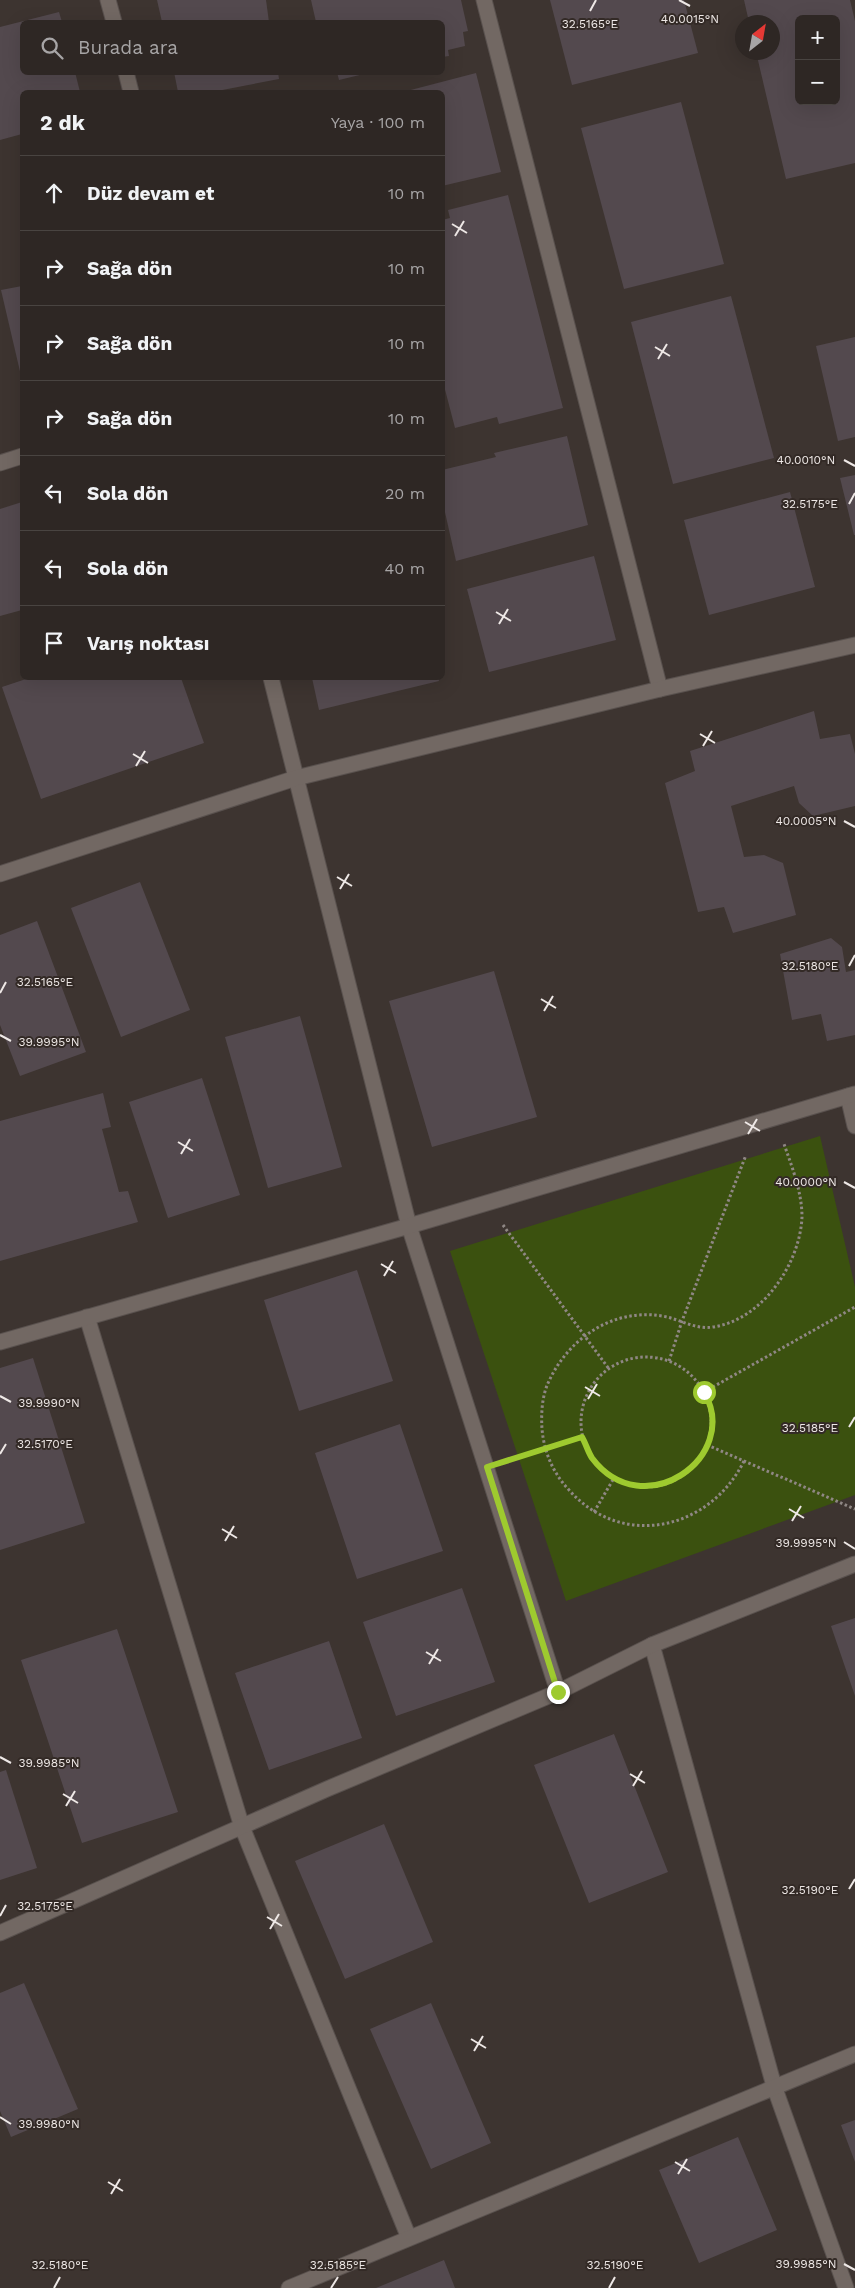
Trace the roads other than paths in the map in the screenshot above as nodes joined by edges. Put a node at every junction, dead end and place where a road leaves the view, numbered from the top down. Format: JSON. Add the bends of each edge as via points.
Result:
{"nodes":[{"id":1,"x":108,"y":0,"type":"edge"},
{"id":2,"x":484,"y":0,"type":"edge"},
{"id":3,"x":113,"y":20,"type":"edge"},
{"id":4,"x":127,"y":75,"type":"edge"},
{"id":5,"x":130,"y":90,"type":"edge"},
{"id":6,"x":20,"y":457,"type":"edge"},
{"id":7,"x":0,"y":463,"type":"edge"},
{"id":8,"x":855,"y":645,"type":"edge"},
{"id":9,"x":272,"y":680,"type":"edge"},
{"id":10,"x":660,"y":689,"type":"junction"},
{"id":11,"x":296,"y":778,"type":"junction"},
{"id":12,"x":0,"y":874,"type":"edge"},
{"id":13,"x":852,"y":1095,"type":"edge"},
{"id":14,"x":855,"y":1126,"type":"edge"},
{"id":15,"x":409,"y":1226,"type":"junction"},
{"id":16,"x":87,"y":1317,"type":"junction"},
{"id":17,"x":0,"y":1342,"type":"edge"},
{"id":18,"x":855,"y":1564,"type":"edge"},
{"id":19,"x":652,"y":1645,"type":"junction"},
{"id":20,"x":558,"y":1692,"type":"junction"},
{"id":21,"x":242,"y":1827,"type":"junction"},
{"id":22,"x":0,"y":1933,"type":"edge"},
{"id":23,"x":855,"y":2054,"type":"edge"},
{"id":24,"x":774,"y":2086,"type":"junction"},
{"id":25,"x":409,"y":2238,"type":"junction"},
{"id":26,"x":289,"y":2288,"type":"edge"},
{"id":27,"x":846,"y":2288,"type":"edge"}],
"edges":[{"from":1,"to":3,"type":"street"},
{"from":2,"to":10,"type":"street"},
{"from":4,"to":5,"type":"street"},
{"from":6,"to":7,"type":"street"},
{"from":8,"to":10,"type":"street"},
{"from":9,"to":11,"type":"street"},
{"from":10,"to":11,"type":"street"},
{"from":11,"to":12,"type":"street"},
{"from":11,"to":15,"type":"street"},
{"from":13,"to":14,"type":"street"},
{"from":13,"to":15,"type":"street"},
{"from":15,"to":16,"type":"street"},
{"from":15,"to":20,"type":"street"},
{"from":16,"to":17,"type":"street"},
{"from":16,"to":21,"type":"street"},
{"from":18,"to":19,"type":"street"},
{"from":19,"to":20,"type":"street"},
{"from":19,"to":24,"type":"street"},
{"from":20,"to":21,"type":"street"},
{"from":21,"to":22,"type":"street"},
{"from":21,"to":25,"type":"street"},
{"from":23,"to":24,"type":"street"},
{"from":24,"to":25,"type":"street"},
{"from":24,"to":27,"type":"street"},
{"from":25,"to":26,"type":"street"}]}
